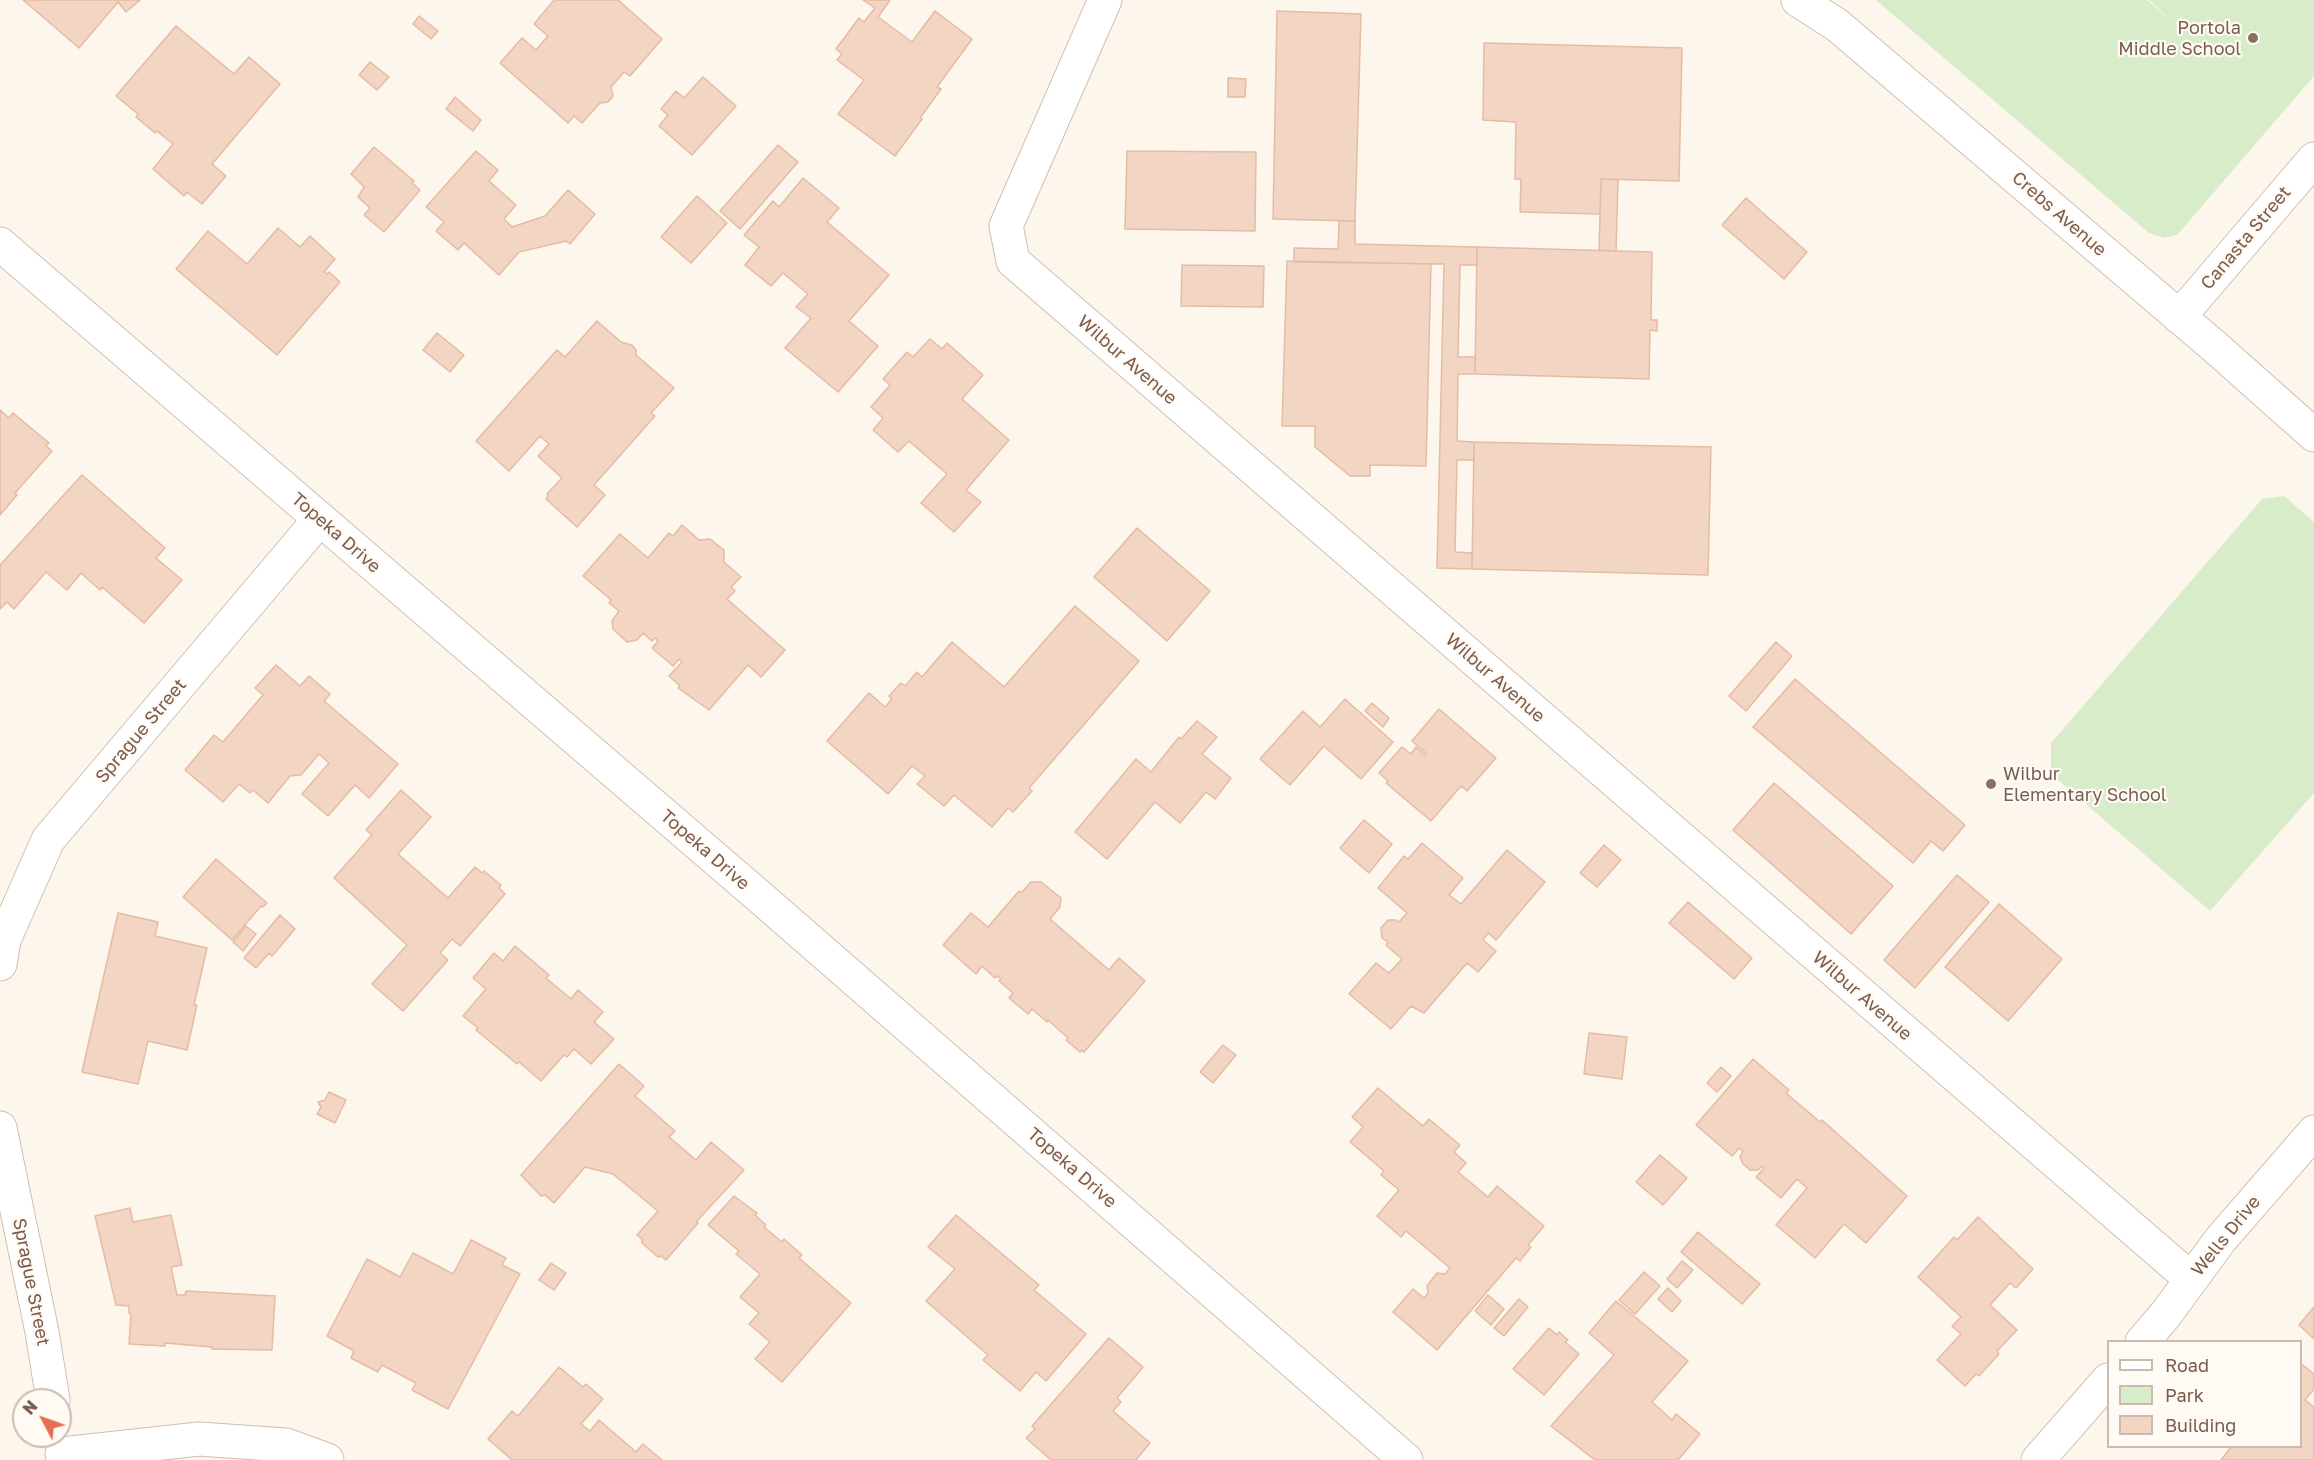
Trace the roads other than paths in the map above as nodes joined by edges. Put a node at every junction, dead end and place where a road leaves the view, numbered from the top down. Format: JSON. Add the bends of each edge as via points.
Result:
{"nodes":[{"id":1,"x":1105,"y":0,"type":"edge"},
{"id":2,"x":1798,"y":0,"type":"edge"},
{"id":3,"x":2314,"y":159,"type":"edge"},
{"id":4,"x":0,"y":243,"type":"edge"},
{"id":5,"x":2179,"y":317,"type":"junction"},
{"id":6,"x":2314,"y":435,"type":"edge"},
{"id":7,"x":320,"y":520,"type":"junction"},
{"id":8,"x":0,"y":964,"type":"edge"},
{"id":9,"x":0,"y":1128,"type":"edge"},
{"id":10,"x":2314,"y":1132,"type":"edge"},
{"id":11,"x":2191,"y":1279,"type":"junction"},
{"id":12,"x":2143,"y":1340,"type":"edge"},
{"id":13,"x":2107,"y":1382,"type":"edge"},
{"id":14,"x":51,"y":1388,"type":"edge"},
{"id":15,"x":61,"y":1450,"type":"edge"},
{"id":16,"x":327,"y":1460,"type":"edge"},
{"id":17,"x":1406,"y":1460,"type":"edge"},
{"id":18,"x":2038,"y":1460,"type":"edge"}],
"edges":[{"from":1,"to":11,"type":"street","name":"Wilbur Avenue","via":[[1006,226],[1013,261]]},
{"from":2,"to":5,"type":"street","name":"Crebs Avenue","via":[[1837,24]]},
{"from":3,"to":5,"type":"street","name":"Canasta Street"},
{"from":4,"to":7,"type":"street","name":"Topeka Drive"},
{"from":5,"to":6,"type":"street","name":"Crebs Avenue"},
{"from":7,"to":8,"type":"street","name":"Sprague Street","via":[[48,840],[4,940]]},
{"from":7,"to":17,"type":"street","name":"Topeka Drive"},
{"from":9,"to":14,"type":"street","name":"Sprague Street"},
{"from":10,"to":11,"type":"street","name":"Wells Drive"},
{"from":11,"to":12,"type":"street","name":"Wells Drive"},
{"from":13,"to":18,"type":"street"},
{"from":15,"to":16,"type":"street","via":[[199,1439],[286,1445]]}]}
